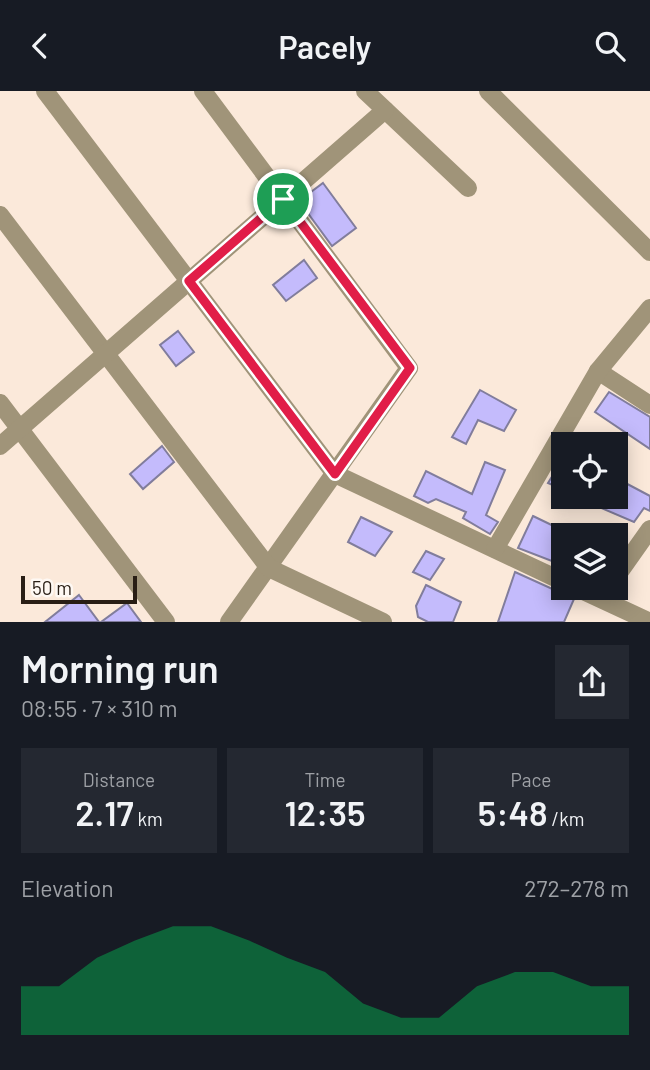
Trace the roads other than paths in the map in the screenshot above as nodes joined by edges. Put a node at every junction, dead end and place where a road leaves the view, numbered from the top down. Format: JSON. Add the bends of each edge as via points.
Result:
{"nodes":[{"id":1,"x":45,"y":91,"type":"edge"},
{"id":2,"x":203,"y":91,"type":"edge"},
{"id":3,"x":365,"y":91,"type":"edge"},
{"id":4,"x":488,"y":91,"type":"edge"},
{"id":5,"x":385,"y":110,"type":"junction"},
{"id":6,"x":468,"y":188,"type":"dead end"},
{"id":7,"x":283,"y":199,"type":"junction"},
{"id":8,"x":0,"y":215,"type":"edge"},
{"id":9,"x":650,"y":252,"type":"edge"},
{"id":10,"x":189,"y":281,"type":"junction"},
{"id":11,"x":650,"y":307,"type":"edge"},
{"id":12,"x":106,"y":354,"type":"junction"},
{"id":13,"x":598,"y":371,"type":"junction"},
{"id":14,"x":0,"y":403,"type":"edge"},
{"id":15,"x":650,"y":405,"type":"edge"},
{"id":16,"x":20,"y":429,"type":"junction"},
{"id":17,"x":0,"y":446,"type":"edge"},
{"id":18,"x":335,"y":474,"type":"junction"},
{"id":19,"x":650,"y":529,"type":"edge"},
{"id":20,"x":495,"y":549,"type":"junction"},
{"id":21,"x":628,"y":560,"type":"edge"},
{"id":22,"x":269,"y":568,"type":"junction"},
{"id":23,"x":551,"y":576,"type":"edge"},
{"id":24,"x":614,"y":600,"type":"edge"},
{"id":25,"x":166,"y":622,"type":"edge"},
{"id":26,"x":229,"y":622,"type":"edge"},
{"id":27,"x":383,"y":622,"type":"edge"},
{"id":28,"x":650,"y":622,"type":"edge"}],
"edges":[{"from":1,"to":10,"type":"street"},
{"from":2,"to":7,"type":"street"},
{"from":3,"to":5,"type":"street"},
{"from":4,"to":9,"type":"street"},
{"from":5,"to":6,"type":"street"},
{"from":5,"to":7,"type":"street"},
{"from":7,"to":10,"type":"street"},
{"from":7,"to":18,"type":"street","via":[[410,368]]},
{"from":8,"to":12,"type":"street"},
{"from":10,"to":12,"type":"street"},
{"from":10,"to":18,"type":"street"},
{"from":11,"to":13,"type":"street"},
{"from":12,"to":16,"type":"street"},
{"from":12,"to":22,"type":"street"},
{"from":13,"to":15,"type":"street"},
{"from":13,"to":20,"type":"street"},
{"from":14,"to":16,"type":"street"},
{"from":16,"to":17,"type":"street"},
{"from":16,"to":25,"type":"street"},
{"from":18,"to":20,"type":"street"},
{"from":18,"to":22,"type":"street"},
{"from":19,"to":21,"type":"street"},
{"from":20,"to":23,"type":"street"},
{"from":22,"to":26,"type":"street"},
{"from":22,"to":27,"type":"street"},
{"from":24,"to":28,"type":"street"}]}
